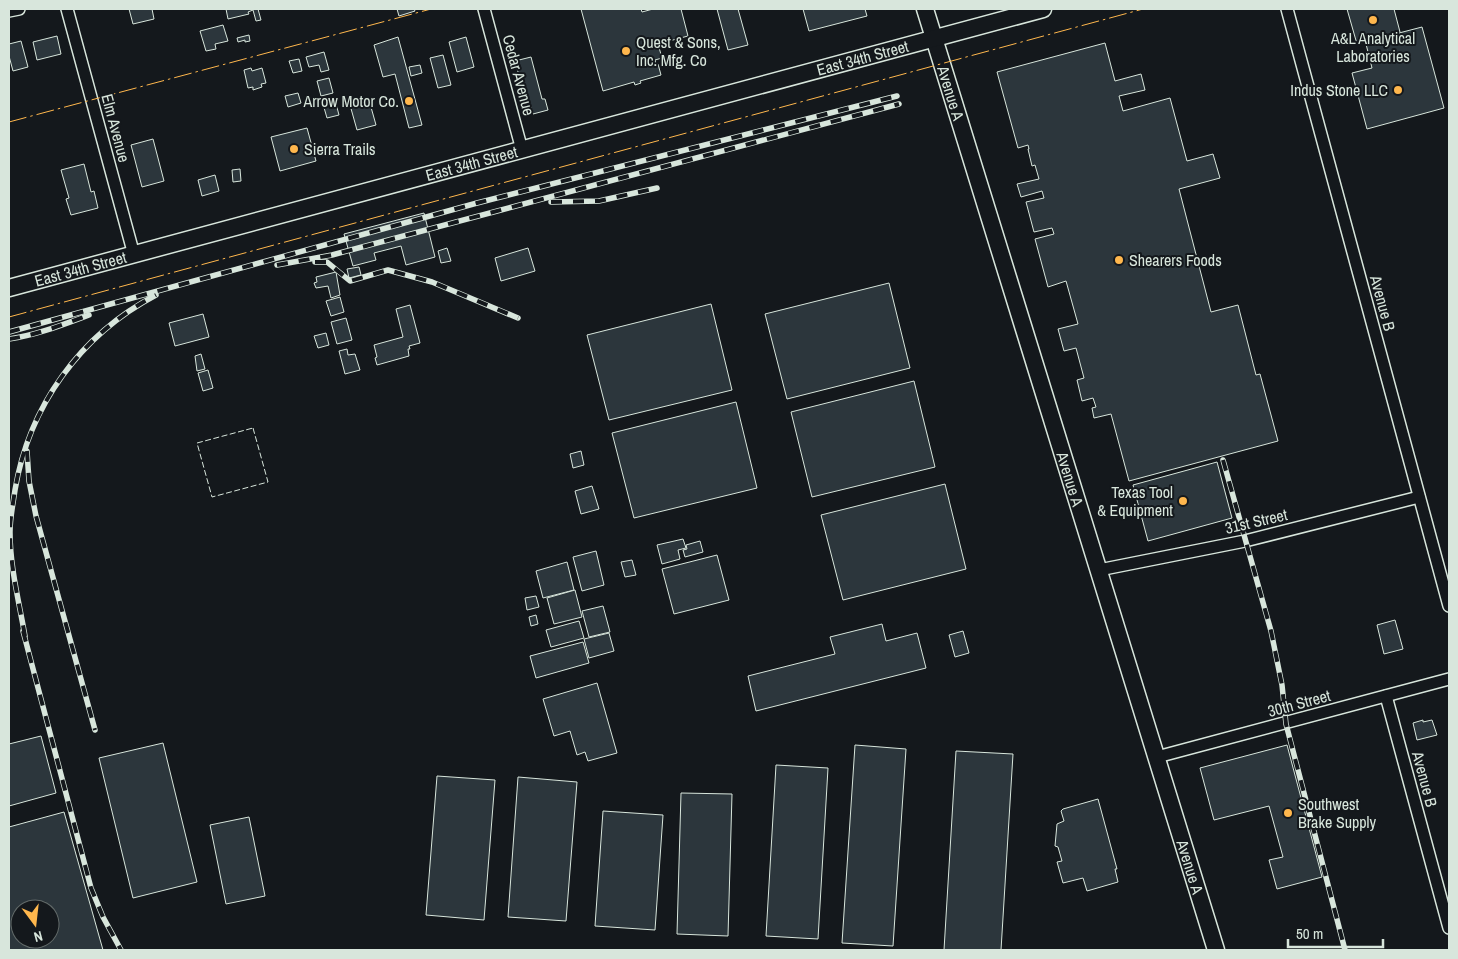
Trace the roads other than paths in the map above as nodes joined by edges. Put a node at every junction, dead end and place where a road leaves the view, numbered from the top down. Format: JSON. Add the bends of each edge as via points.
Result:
{"nodes":[{"id":1,"x":19,"y":9,"type":"edge"},
{"id":2,"x":67,"y":9,"type":"edge"},
{"id":3,"x":484,"y":9,"type":"edge"},
{"id":4,"x":925,"y":9,"type":"edge"},
{"id":5,"x":1043,"y":9,"type":"edge"},
{"id":6,"x":1287,"y":9,"type":"edge"},
{"id":7,"x":9,"y":12,"type":"edge"},
{"id":8,"x":934,"y":38,"type":"junction"},
{"id":9,"x":522,"y":150,"type":"junction"},
{"id":10,"x":134,"y":255,"type":"junction"},
{"id":11,"x":9,"y":288,"type":"edge"},
{"id":12,"x":1419,"y":497,"type":"junction"},
{"id":13,"x":1099,"y":570,"type":"junction"},
{"id":14,"x":1449,"y":606,"type":"edge"},
{"id":15,"x":1449,"y":679,"type":"edge"},
{"id":16,"x":1386,"y":696,"type":"junction"},
{"id":17,"x":1157,"y":757,"type":"junction"},
{"id":18,"x":1449,"y":928,"type":"edge"},
{"id":19,"x":1216,"y":950,"type":"edge"}],
"edges":[{"from":1,"to":7,"type":"street"},
{"from":2,"to":10,"type":"street","name":"Elm Avenue"},
{"from":3,"to":9,"type":"street","name":"Cedar Avenue"},
{"from":4,"to":8,"type":"main road","name":"Avenue A"},
{"from":5,"to":8,"type":"main road","name":"East 34th Street"},
{"from":6,"to":12,"type":"street","name":"Avenue B"},
{"from":8,"to":9,"type":"main road","name":"East 34th Street"},
{"from":8,"to":13,"type":"main road","name":"Avenue A"},
{"from":9,"to":10,"type":"main road","name":"East 34th Street"},
{"from":10,"to":11,"type":"main road","name":"East 34th Street"},
{"from":12,"to":13,"type":"street","name":"31st Street","via":[[1245,541]]},
{"from":12,"to":14,"type":"street","name":"Avenue B"},
{"from":13,"to":17,"type":"main road","name":"Avenue A"},
{"from":15,"to":16,"type":"street","name":"30th Street"},
{"from":16,"to":17,"type":"street","name":"30th Street"},
{"from":16,"to":18,"type":"street","name":"Avenue B"},
{"from":17,"to":19,"type":"main road","name":"Avenue A"}]}
